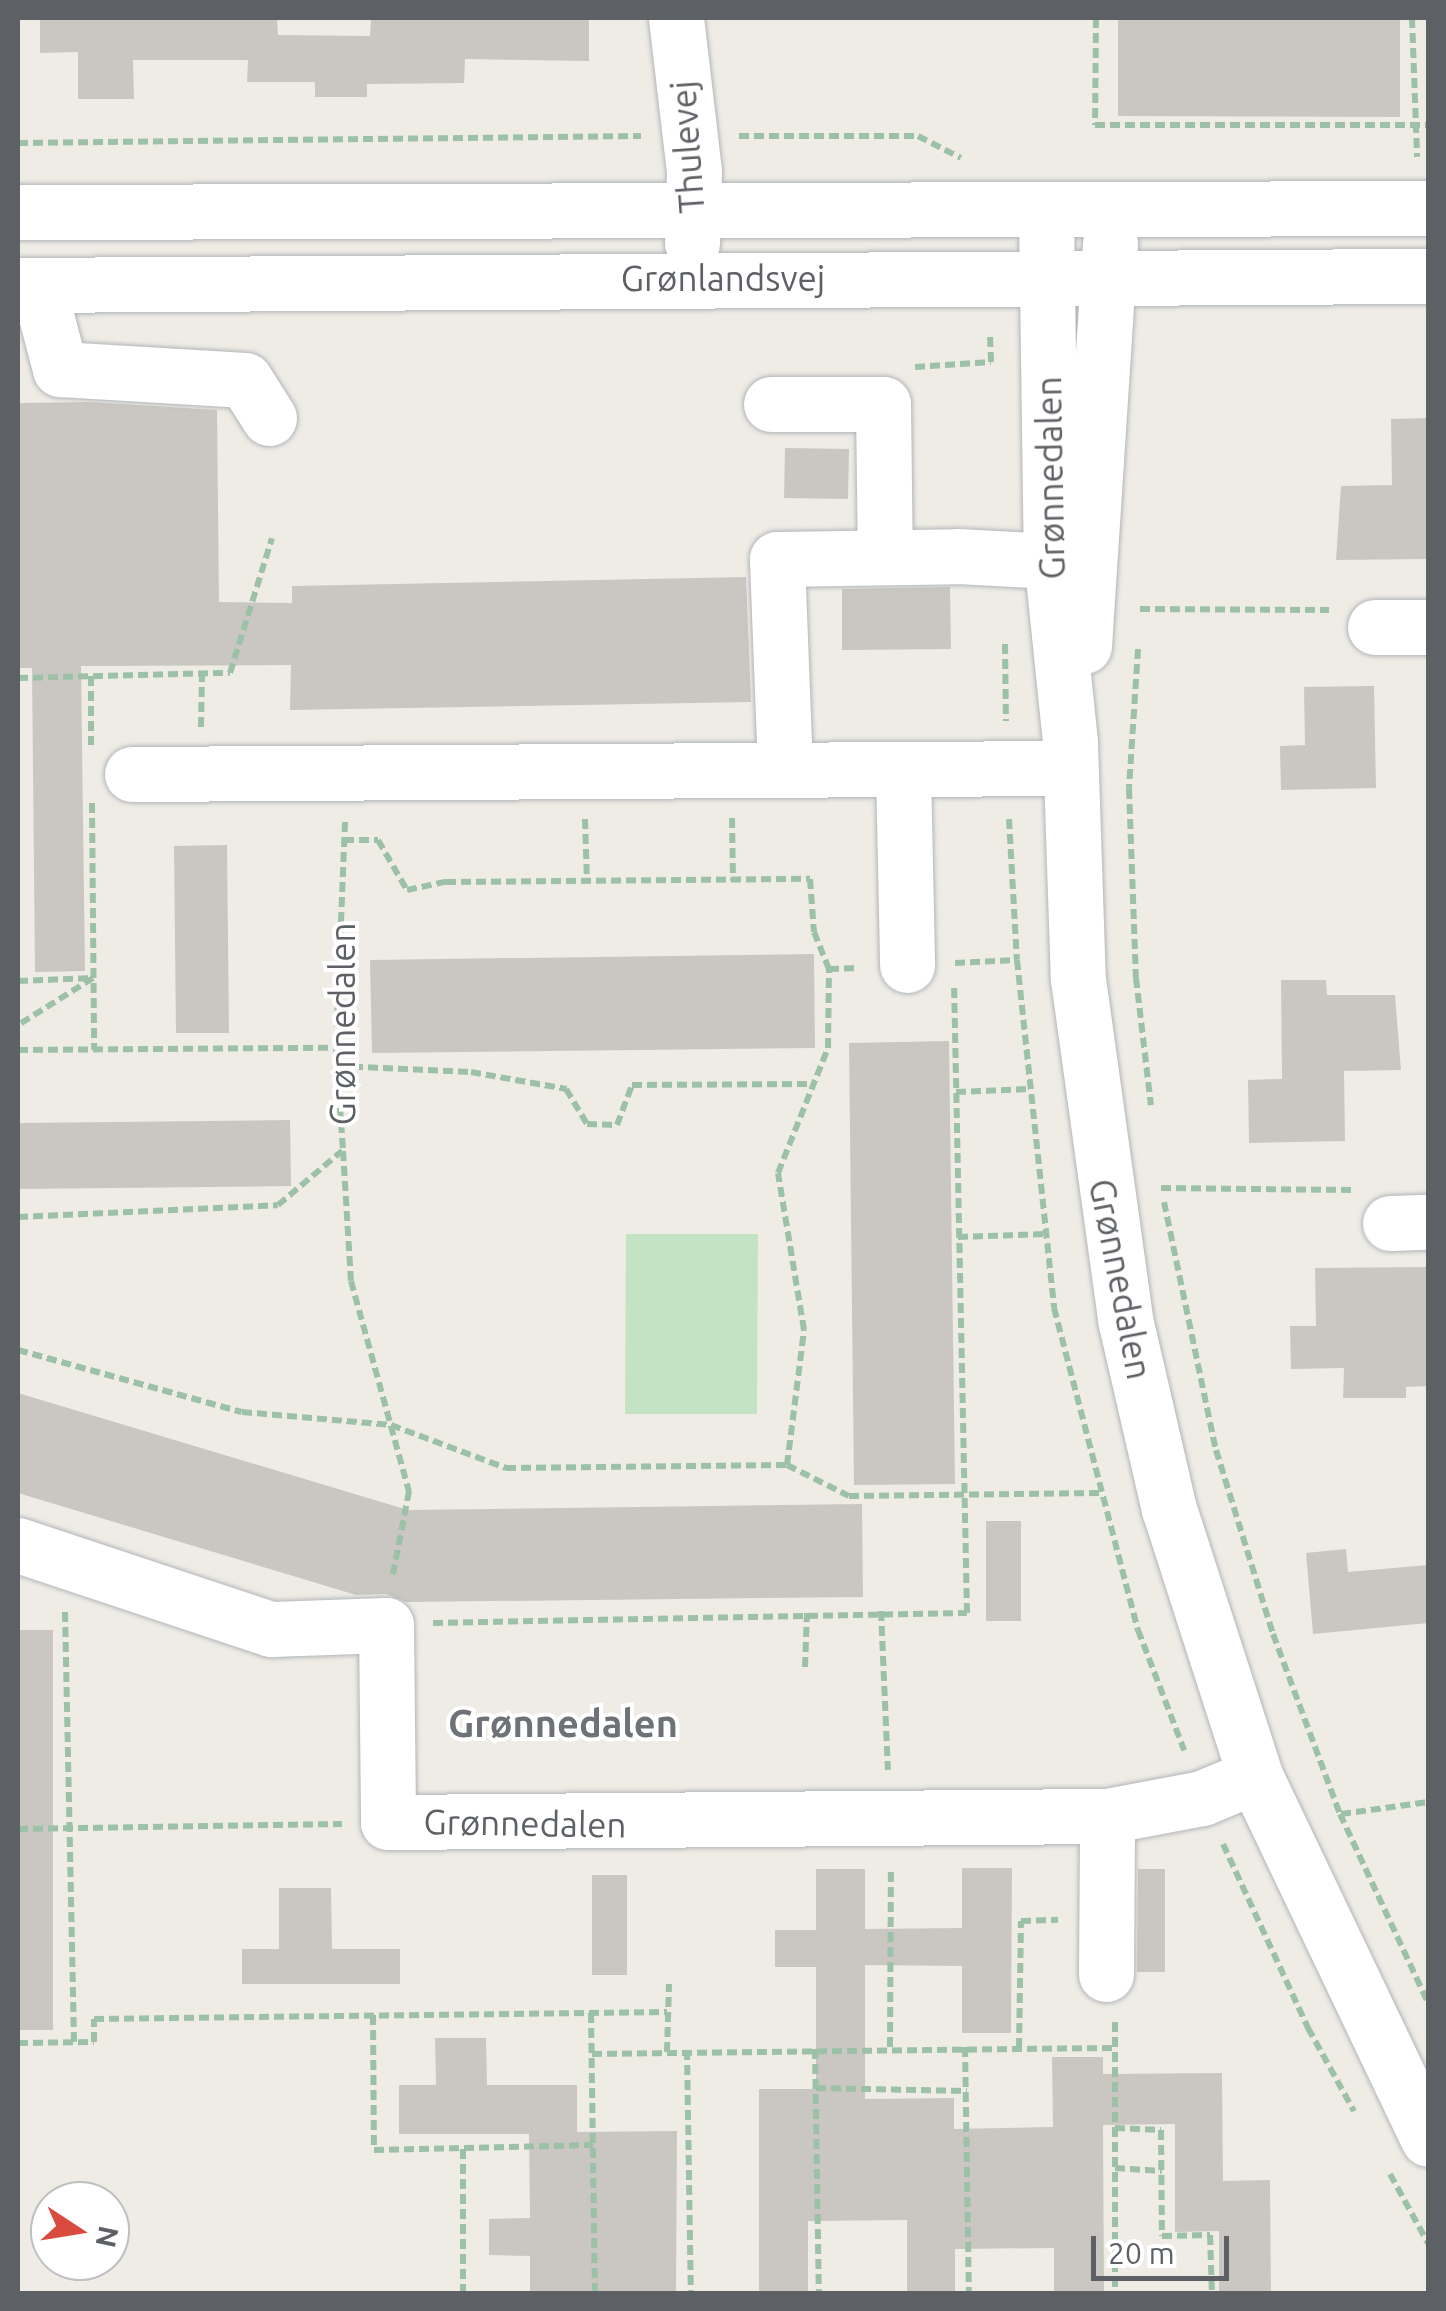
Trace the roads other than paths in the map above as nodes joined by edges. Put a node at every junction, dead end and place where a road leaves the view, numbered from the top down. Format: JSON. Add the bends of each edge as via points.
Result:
{"nodes":[{"id":1,"x":676,"y":18,"type":"edge"},
{"id":2,"x":694,"y":206,"type":"junction"},
{"id":3,"x":1422,"y":208,"type":"edge"},
{"id":4,"x":18,"y":212,"type":"edge"},
{"id":5,"x":1046,"y":213,"type":"junction"},
{"id":6,"x":1110,"y":214,"type":"junction"},
{"id":7,"x":691,"y":276,"type":"junction"},
{"id":8,"x":1428,"y":276,"type":"edge"},
{"id":9,"x":1046,"y":280,"type":"junction"},
{"id":10,"x":1109,"y":281,"type":"junction"},
{"id":11,"x":28,"y":285,"type":"edge"},
{"id":12,"x":771,"y":404,"type":"dead end"},
{"id":13,"x":269,"y":418,"type":"dead end"},
{"id":14,"x":885,"y":557,"type":"junction"},
{"id":15,"x":1071,"y":561,"type":"junction"},
{"id":16,"x":1428,"y":627,"type":"edge"},
{"id":17,"x":1375,"y":628,"type":"road end"},
{"id":18,"x":1070,"y":755,"type":"junction"},
{"id":19,"x":903,"y":769,"type":"junction"},
{"id":20,"x":785,"y":770,"type":"junction"},
{"id":21,"x":105,"y":774,"type":"road end"},
{"id":22,"x":930,"y":964,"type":"road end"},
{"id":23,"x":41,"y":1553,"type":"edge"},
{"id":24,"x":1255,"y":1776,"type":"junction"},
{"id":25,"x":1107,"y":1816,"type":"junction"},
{"id":26,"x":1106,"y":1974,"type":"dead end"},
{"id":27,"x":1428,"y":2139,"type":"edge"}],
"edges":[{"from":1,"to":2,"type":"street","name":"Thulevej"},
{"from":2,"to":4,"type":"street","name":"Grønlandsvej"},
{"from":2,"to":5,"type":"street","name":"Grønlandsvej"},
{"from":2,"to":7,"type":"street","name":"Thulevej"},
{"from":3,"to":6,"type":"street","name":"Grønlandsvej"},
{"from":5,"to":6,"type":"street","name":"Grønlandsvej"},
{"from":5,"to":9,"type":"street","name":"Grønnedalen"},
{"from":6,"to":10,"type":"street","name":"Grønnedalen"},
{"from":7,"to":9,"type":"street","name":"Grønlandsvej"},
{"from":7,"to":11,"type":"street","name":"Grønlandsvej"},
{"from":8,"to":10,"type":"street","name":"Grønlandsvej"},
{"from":9,"to":10,"type":"street","name":"Grønlandsvej"},
{"from":9,"to":15,"type":"street","name":"Grønnedalen"},
{"from":10,"to":15,"type":"street","name":"Grønnedalen"},
{"from":11,"to":13,"type":"street","via":[[60,369],[245,380]]},
{"from":12,"to":14,"type":"street","via":[[883,404]]},
{"from":14,"to":15,"type":"street"},
{"from":14,"to":20,"type":"street","via":[[777,559]]},
{"from":15,"to":18,"type":"street","name":"Grønnedalen"},
{"from":16,"to":17,"type":"street"},
{"from":18,"to":19,"type":"street"},
{"from":18,"to":24,"type":"street","name":"Grønnedalen","via":[[1078,979],[1125,1319],[1169,1509]]},
{"from":19,"to":20,"type":"street"},
{"from":19,"to":22,"type":"street"},
{"from":20,"to":21,"type":"street"},
{"from":23,"to":25,"type":"street","name":"Grønnedalen","via":[[271,1629],[386,1624],[388,1822]]},
{"from":24,"to":25,"type":"street","name":"Grønnedalen","via":[[1202,1798]]},
{"from":24,"to":27,"type":"street","name":"Grønnedalen"},
{"from":25,"to":26,"type":"street"}]}
